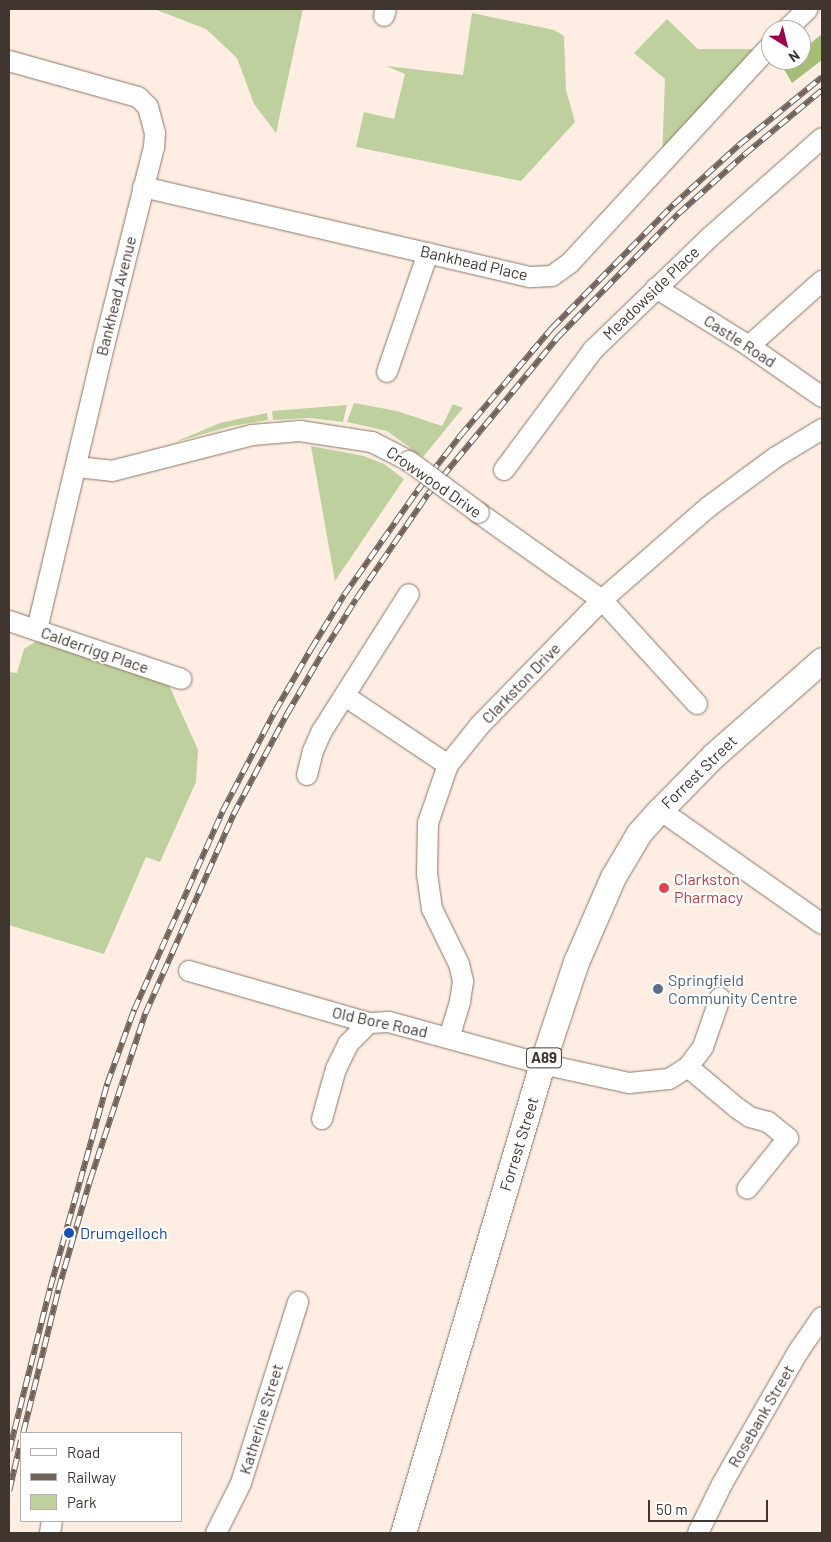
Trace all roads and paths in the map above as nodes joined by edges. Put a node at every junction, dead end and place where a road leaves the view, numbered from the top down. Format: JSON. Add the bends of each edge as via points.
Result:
{"nodes":[{"id":1,"x":808,"y":9,"type":"edge"},
{"id":2,"x":796,"y":20,"type":"edge"},
{"id":3,"x":761,"y":56,"type":"edge"},
{"id":4,"x":9,"y":61,"type":"edge"},
{"id":5,"x":822,"y":138,"type":"edge"},
{"id":6,"x":143,"y":187,"type":"junction"},
{"id":7,"x":428,"y":253,"type":"junction"},
{"id":8,"x":822,"y":281,"type":"edge"},
{"id":9,"x":656,"y":288,"type":"junction"},
{"id":10,"x":749,"y":346,"type":"junction"},
{"id":11,"x":386,"y":372,"type":"dead end"},
{"id":12,"x":822,"y":396,"type":"edge"},
{"id":13,"x":822,"y":429,"type":"edge"},
{"id":14,"x":76,"y":468,"type":"junction"},
{"id":15,"x":504,"y":470,"type":"dead end"},
{"id":16,"x":409,"y":594,"type":"dead end"},
{"id":17,"x":602,"y":600,"type":"junction"},
{"id":18,"x":9,"y":621,"type":"edge"},
{"id":19,"x":37,"y":630,"type":"junction"},
{"id":20,"x":822,"y":660,"type":"edge"},
{"id":21,"x":182,"y":679,"type":"dead end"},
{"id":22,"x":345,"y":696,"type":"junction"},
{"id":23,"x":697,"y":704,"type":"dead end"},
{"id":24,"x":448,"y":765,"type":"junction"},
{"id":25,"x":307,"y":775,"type":"dead end"},
{"id":26,"x":660,"y":810,"type":"junction"},
{"id":27,"x":822,"y":924,"type":"edge"},
{"id":28,"x":189,"y":971,"type":"dead end"},
{"id":29,"x":720,"y":998,"type":"dead end"},
{"id":30,"x":369,"y":1023,"type":"junction"},
{"id":31,"x":449,"y":1038,"type":"junction"},
{"id":32,"x":542,"y":1064,"type":"junction"},
{"id":33,"x":688,"y":1067,"type":"junction"},
{"id":34,"x":322,"y":1119,"type":"dead end"},
{"id":35,"x":747,"y":1189,"type":"dead end"},
{"id":36,"x":298,"y":1302,"type":"dead end"},
{"id":37,"x":822,"y":1318,"type":"edge"},
{"id":38,"x":216,"y":1533,"type":"edge"},
{"id":39,"x":403,"y":1533,"type":"edge"},
{"id":40,"x":698,"y":1533,"type":"edge"}],
"edges":[{"from":1,"to":2,"type":"street"},
{"from":3,"to":7,"type":"street","name":"Bankhead Place","via":[[570,263],[552,276],[531,277]]},
{"from":4,"to":6,"type":"street","name":"Bankhead Avenue","via":[[138,97],[148,107],[155,133]]},
{"from":5,"to":9,"type":"street","name":"Meadowside Place"},
{"from":6,"to":7,"type":"street","name":"Bankhead Place"},
{"from":6,"to":14,"type":"street","name":"Bankhead Avenue"},
{"from":7,"to":11,"type":"street"},
{"from":8,"to":10,"type":"street"},
{"from":9,"to":10,"type":"street","name":"Castle Road"},
{"from":9,"to":15,"type":"street","name":"Meadowside Place","via":[[593,350]]},
{"from":10,"to":12,"type":"street","name":"Castle Road"},
{"from":13,"to":17,"type":"street","name":"Clarkston Drive","via":[[776,457],[707,508]]},
{"from":14,"to":17,"type":"street","name":"Crowwood Drive","bridge":true,"via":[[112,471],[252,435],[300,431],[372,442],[409,461]]},
{"from":14,"to":19,"type":"street","name":"Bankhead Avenue"},
{"from":16,"to":22,"type":"street"},
{"from":17,"to":23,"type":"street","name":"Crowwood Drive"},
{"from":17,"to":24,"type":"street","name":"Clarkston Drive","via":[[480,725]]},
{"from":18,"to":19,"type":"street","name":"Calderrigg Place"},
{"from":19,"to":21,"type":"street","name":"Calderrigg Place"},
{"from":20,"to":26,"type":"main road","name":"Forrest Street","number":"A89","via":[[714,755]]},
{"from":22,"to":24,"type":"street"},
{"from":22,"to":25,"type":"street","via":[[322,731]]},
{"from":24,"to":31,"type":"street","name":"Clarkston Drive","via":[[428,823],[427,875],[432,909],[459,964],[463,981]]},
{"from":26,"to":27,"type":"street"},
{"from":26,"to":32,"type":"main road","name":"Forrest Street","number":"A89","via":[[639,833],[613,877],[576,962]]},
{"from":28,"to":30,"type":"street","name":"Old Bore Road"},
{"from":29,"to":33,"type":"street","via":[[703,1047]]},
{"from":30,"to":31,"type":"street","name":"Old Bore Road","via":[[390,1022]]},
{"from":30,"to":34,"type":"street","via":[[348,1044],[336,1069]]},
{"from":31,"to":32,"type":"street","name":"Old Bore Road"},
{"from":32,"to":33,"type":"street","name":"Old Bore Road","via":[[630,1083],[669,1079]]},
{"from":32,"to":39,"type":"main road","name":"Forrest Street","number":"A89"},
{"from":33,"to":35,"type":"street","via":[[737,1108],[768,1122],[788,1138]]},
{"from":36,"to":38,"type":"street","name":"Katherine Street","via":[[241,1483]]},
{"from":37,"to":40,"type":"street","name":"Rosebank Street","via":[[798,1352],[722,1484]]}]}
